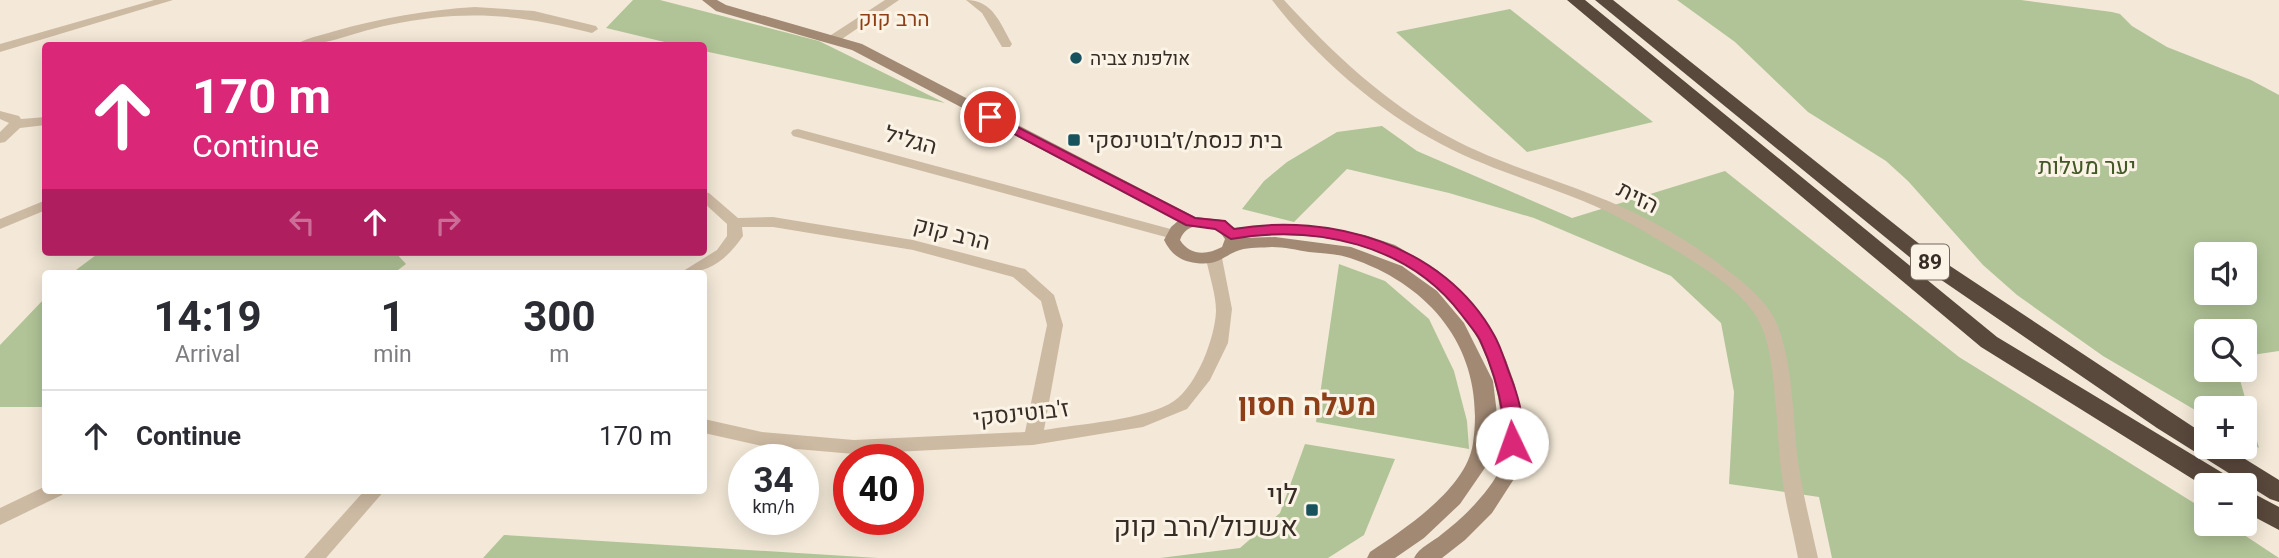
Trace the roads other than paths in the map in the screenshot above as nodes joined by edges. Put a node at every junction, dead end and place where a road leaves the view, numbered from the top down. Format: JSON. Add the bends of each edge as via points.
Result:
{"nodes":[{"id":1,"x":167,"y":0,"type":"edge"},
{"id":2,"x":708,"y":0,"type":"edge"},
{"id":3,"x":893,"y":0,"type":"edge"},
{"id":4,"x":972,"y":0,"type":"edge"},
{"id":5,"x":1278,"y":0,"type":"edge"},
{"id":6,"x":1575,"y":0,"type":"edge"},
{"id":7,"x":1603,"y":0,"type":"edge"},
{"id":8,"x":592,"y":29,"type":"dead end"},
{"id":9,"x":835,"y":38,"type":"junction"},
{"id":10,"x":314,"y":42,"type":"edge"},
{"id":11,"x":1006,"y":44,"type":"dead end"},
{"id":12,"x":0,"y":48,"type":"edge"},
{"id":13,"x":0,"y":115,"type":"edge"},
{"id":14,"x":42,"y":121,"type":"edge"},
{"id":15,"x":16,"y":124,"type":"junction"},
{"id":16,"x":798,"y":133,"type":"dead end"},
{"id":17,"x":0,"y":139,"type":"edge"},
{"id":18,"x":707,"y":199,"type":"edge"},
{"id":19,"x":42,"y":206,"type":"edge"},
{"id":20,"x":1192,"y":222,"type":"junction"},
{"id":21,"x":734,"y":223,"type":"junction"},
{"id":22,"x":0,"y":224,"type":"edge"},
{"id":23,"x":1173,"y":234,"type":"junction"},
{"id":24,"x":1232,"y":239,"type":"junction"},
{"id":25,"x":1214,"y":258,"type":"junction"},
{"id":26,"x":693,"y":270,"type":"edge"},
{"id":27,"x":707,"y":427,"type":"edge"},
{"id":28,"x":1033,"y":438,"type":"junction"},
{"id":29,"x":2202,"y":473,"type":"edge"},
{"id":30,"x":47,"y":494,"type":"edge"},
{"id":31,"x":372,"y":494,"type":"edge"},
{"id":32,"x":2257,"y":504,"type":"edge"},
{"id":33,"x":2276,"y":512,"type":"edge"},
{"id":34,"x":0,"y":517,"type":"edge"},
{"id":35,"x":314,"y":558,"type":"edge"},
{"id":36,"x":1378,"y":558,"type":"edge"},
{"id":37,"x":1424,"y":558,"type":"edge"},
{"id":38,"x":1808,"y":558,"type":"edge"}],
"edges":[{"from":1,"to":12,"type":"street"},
{"from":2,"to":9,"type":"street","via":[[721,8]]},
{"from":3,"to":9,"type":"street"},
{"from":4,"to":11,"type":"street","via":[[987,11]]},
{"from":5,"to":38,"type":"street","name":"הזית","via":[[1321,47],[1394,110],[1446,141],[1591,198],[1651,229],[1746,293],[1768,322],[1777,353],[1791,476]]},
{"from":6,"to":29,"type":"highway","number":"89","via":[[1989,342]]},
{"from":7,"to":33,"type":"highway","number":"89","via":[[1925,259],[2165,422]]},
{"from":8,"to":10,"type":"street","via":[[534,15],[447,13],[394,19]]},
{"from":9,"to":20,"type":"street"},
{"from":13,"to":15,"type":"street"},
{"from":14,"to":15,"type":"street"},
{"from":15,"to":17,"type":"street"},
{"from":16,"to":23,"type":"street","name":"הגליל"},
{"from":18,"to":21,"type":"street"},
{"from":19,"to":22,"type":"street"},
{"from":20,"to":23,"type":"street"},
{"from":20,"to":24,"type":"street","via":[[1219,225]]},
{"from":21,"to":26,"type":"street","via":[[735,236],[722,253]]},
{"from":21,"to":28,"type":"street","name":"הרב קוק","via":[[773,222],[913,245],[1020,273],[1048,299],[1055,325]]},
{"from":23,"to":25,"type":"street","via":[[1174,246],[1186,256]]},
{"from":24,"to":25,"type":"street","via":[[1223,255]]},
{"from":24,"to":36,"type":"street","via":[[1351,252],[1396,270],[1431,295],[1458,327],[1483,381],[1487,414],[1481,458],[1452,498],[1416,532]]},
{"from":24,"to":37,"type":"street","via":[[1259,229],[1289,229],[1365,240],[1406,257],[1451,290],[1487,336],[1505,383],[1512,418],[1511,467],[1481,515]]},
{"from":25,"to":28,"type":"street","name":"ז'בוטינסקי","via":[[1224,309],[1220,343],[1204,376],[1181,405],[1137,422]]},
{"from":27,"to":28,"type":"street","name":"ז'בוטינסקי","via":[[762,439],[854,447]]},
{"from":30,"to":34,"type":"street"},
{"from":31,"to":35,"type":"street"},
{"from":32,"to":33,"type":"highway","number":"89"}]}
